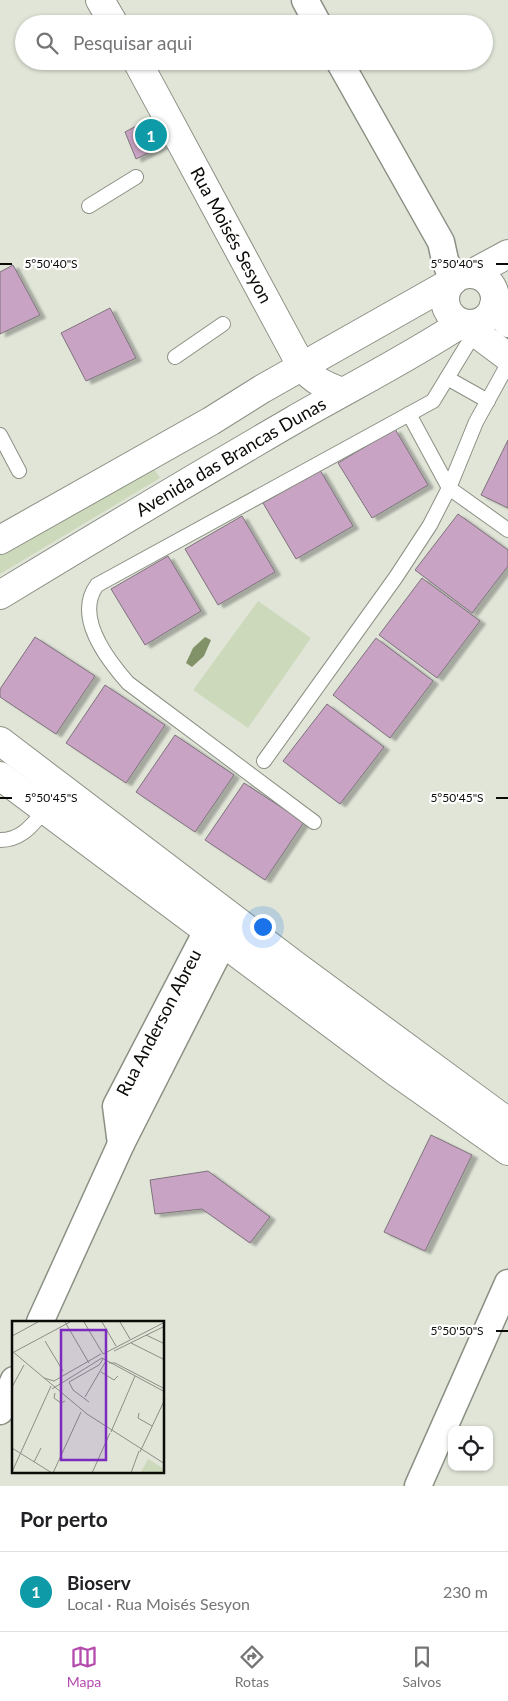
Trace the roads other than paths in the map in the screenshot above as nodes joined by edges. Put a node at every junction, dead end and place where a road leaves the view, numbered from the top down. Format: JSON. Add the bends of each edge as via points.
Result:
{"nodes":[{"id":1,"x":100,"y":0,"type":"edge"},
{"id":2,"x":305,"y":0,"type":"edge"},
{"id":3,"x":109,"y":15,"type":"edge"},
{"id":4,"x":313,"y":15,"type":"edge"},
{"id":5,"x":141,"y":70,"type":"edge"},
{"id":6,"x":344,"y":70,"type":"edge"},
{"id":7,"x":136,"y":177,"type":"dead end"},
{"id":8,"x":89,"y":206,"type":"dead end"},
{"id":9,"x":508,"y":254,"type":"edge"},
{"id":10,"x":461,"y":278,"type":"junction"},
{"id":11,"x":501,"y":308,"type":"edge"},
{"id":12,"x":223,"y":324,"type":"dead end"},
{"id":13,"x":467,"y":326,"type":"junction"},
{"id":14,"x":175,"y":357,"type":"dead end"},
{"id":15,"x":508,"y":357,"type":"edge"},
{"id":16,"x":508,"y":364,"type":"edge"},
{"id":17,"x":302,"y":367,"type":"junction"},
{"id":18,"x":447,"y":378,"type":"junction"},
{"id":19,"x":342,"y":392,"type":"junction"},
{"id":20,"x":488,"y":401,"type":"junction"},
{"id":21,"x":409,"y":414,"type":"junction"},
{"id":22,"x":0,"y":436,"type":"edge"},
{"id":23,"x":159,"y":450,"type":"junction"},
{"id":24,"x":19,"y":471,"type":"dead end"},
{"id":25,"x":178,"y":487,"type":"junction"},
{"id":26,"x":449,"y":488,"type":"junction"},
{"id":27,"x":508,"y":530,"type":"edge"},
{"id":28,"x":0,"y":540,"type":"edge"},
{"id":29,"x":0,"y":595,"type":"edge"},
{"id":30,"x":0,"y":741,"type":"edge"},
{"id":31,"x":264,"y":761,"type":"dead end"},
{"id":32,"x":0,"y":776,"type":"edge"},
{"id":33,"x":45,"y":810,"type":"junction"},
{"id":34,"x":314,"y":822,"type":"dead end"},
{"id":35,"x":0,"y":840,"type":"edge"},
{"id":36,"x":215,"y":937,"type":"junction"},
{"id":37,"x":508,"y":1122,"type":"edge"},
{"id":38,"x":508,"y":1151,"type":"edge"},
{"id":39,"x":508,"y":1283,"type":"edge"},
{"id":40,"x":40,"y":1321,"type":"edge"},
{"id":41,"x":12,"y":1384,"type":"edge"},
{"id":42,"x":0,"y":1411,"type":"edge"},
{"id":43,"x":418,"y":1486,"type":"edge"}],
"edges":[{"from":1,"to":3,"type":"main road"},
{"from":2,"to":4,"type":"street"},
{"from":5,"to":17,"type":"main road","name":"Rua Moisés Sesyon"},
{"from":6,"to":10,"type":"street","via":[[441,242],[452,250]]},
{"from":7,"to":8,"type":"lane"},
{"from":9,"to":10,"type":"main road"},
{"from":10,"to":11,"type":"main road","via":[[485,279],[494,290]]},
{"from":10,"to":13,"type":"main road","via":[[445,295],[445,302],[451,316]]},
{"from":10,"to":17,"type":"main road"},
{"from":11,"to":13,"type":"main road","via":[[480,323]]},
{"from":12,"to":14,"type":"lane"},
{"from":13,"to":15,"type":"main road"},
{"from":13,"to":18,"type":"lane"},
{"from":13,"to":19,"type":"main road","name":"Avenida das Brancas Dunas"},
{"from":16,"to":20,"type":"lane"},
{"from":17,"to":19,"type":"main road","name":"Rua Moisés Sesyon","via":[[311,378]]},
{"from":17,"to":23,"type":"main road"},
{"from":18,"to":20,"type":"lane"},
{"from":18,"to":21,"type":"lane","via":[[434,400]]},
{"from":19,"to":25,"type":"main road","name":"Avenida das Brancas Dunas"},
{"from":20,"to":26,"type":"lane"},
{"from":21,"to":26,"type":"lane"},
{"from":21,"to":34,"type":"lane","via":[[97,585],[90,596],[90,620],[107,657],[128,682]]},
{"from":22,"to":24,"type":"lane"},
{"from":23,"to":25,"type":"main road"},
{"from":23,"to":28,"type":"main road"},
{"from":25,"to":29,"type":"main road","name":"Avenida das Brancas Dunas"},
{"from":26,"to":27,"type":"lane"},
{"from":26,"to":31,"type":"lane","via":[[430,525],[396,577]]},
{"from":30,"to":37,"type":"main road"},
{"from":32,"to":33,"type":"main road"},
{"from":33,"to":35,"type":"lane","via":[[22,835]]},
{"from":33,"to":36,"type":"main road"},
{"from":36,"to":38,"type":"main road"},
{"from":36,"to":40,"type":"street","name":"Rua Anderson Abreu","via":[[116,1106],[121,1144]]},
{"from":39,"to":43,"type":"street"},
{"from":41,"to":42,"type":"street"}]}
